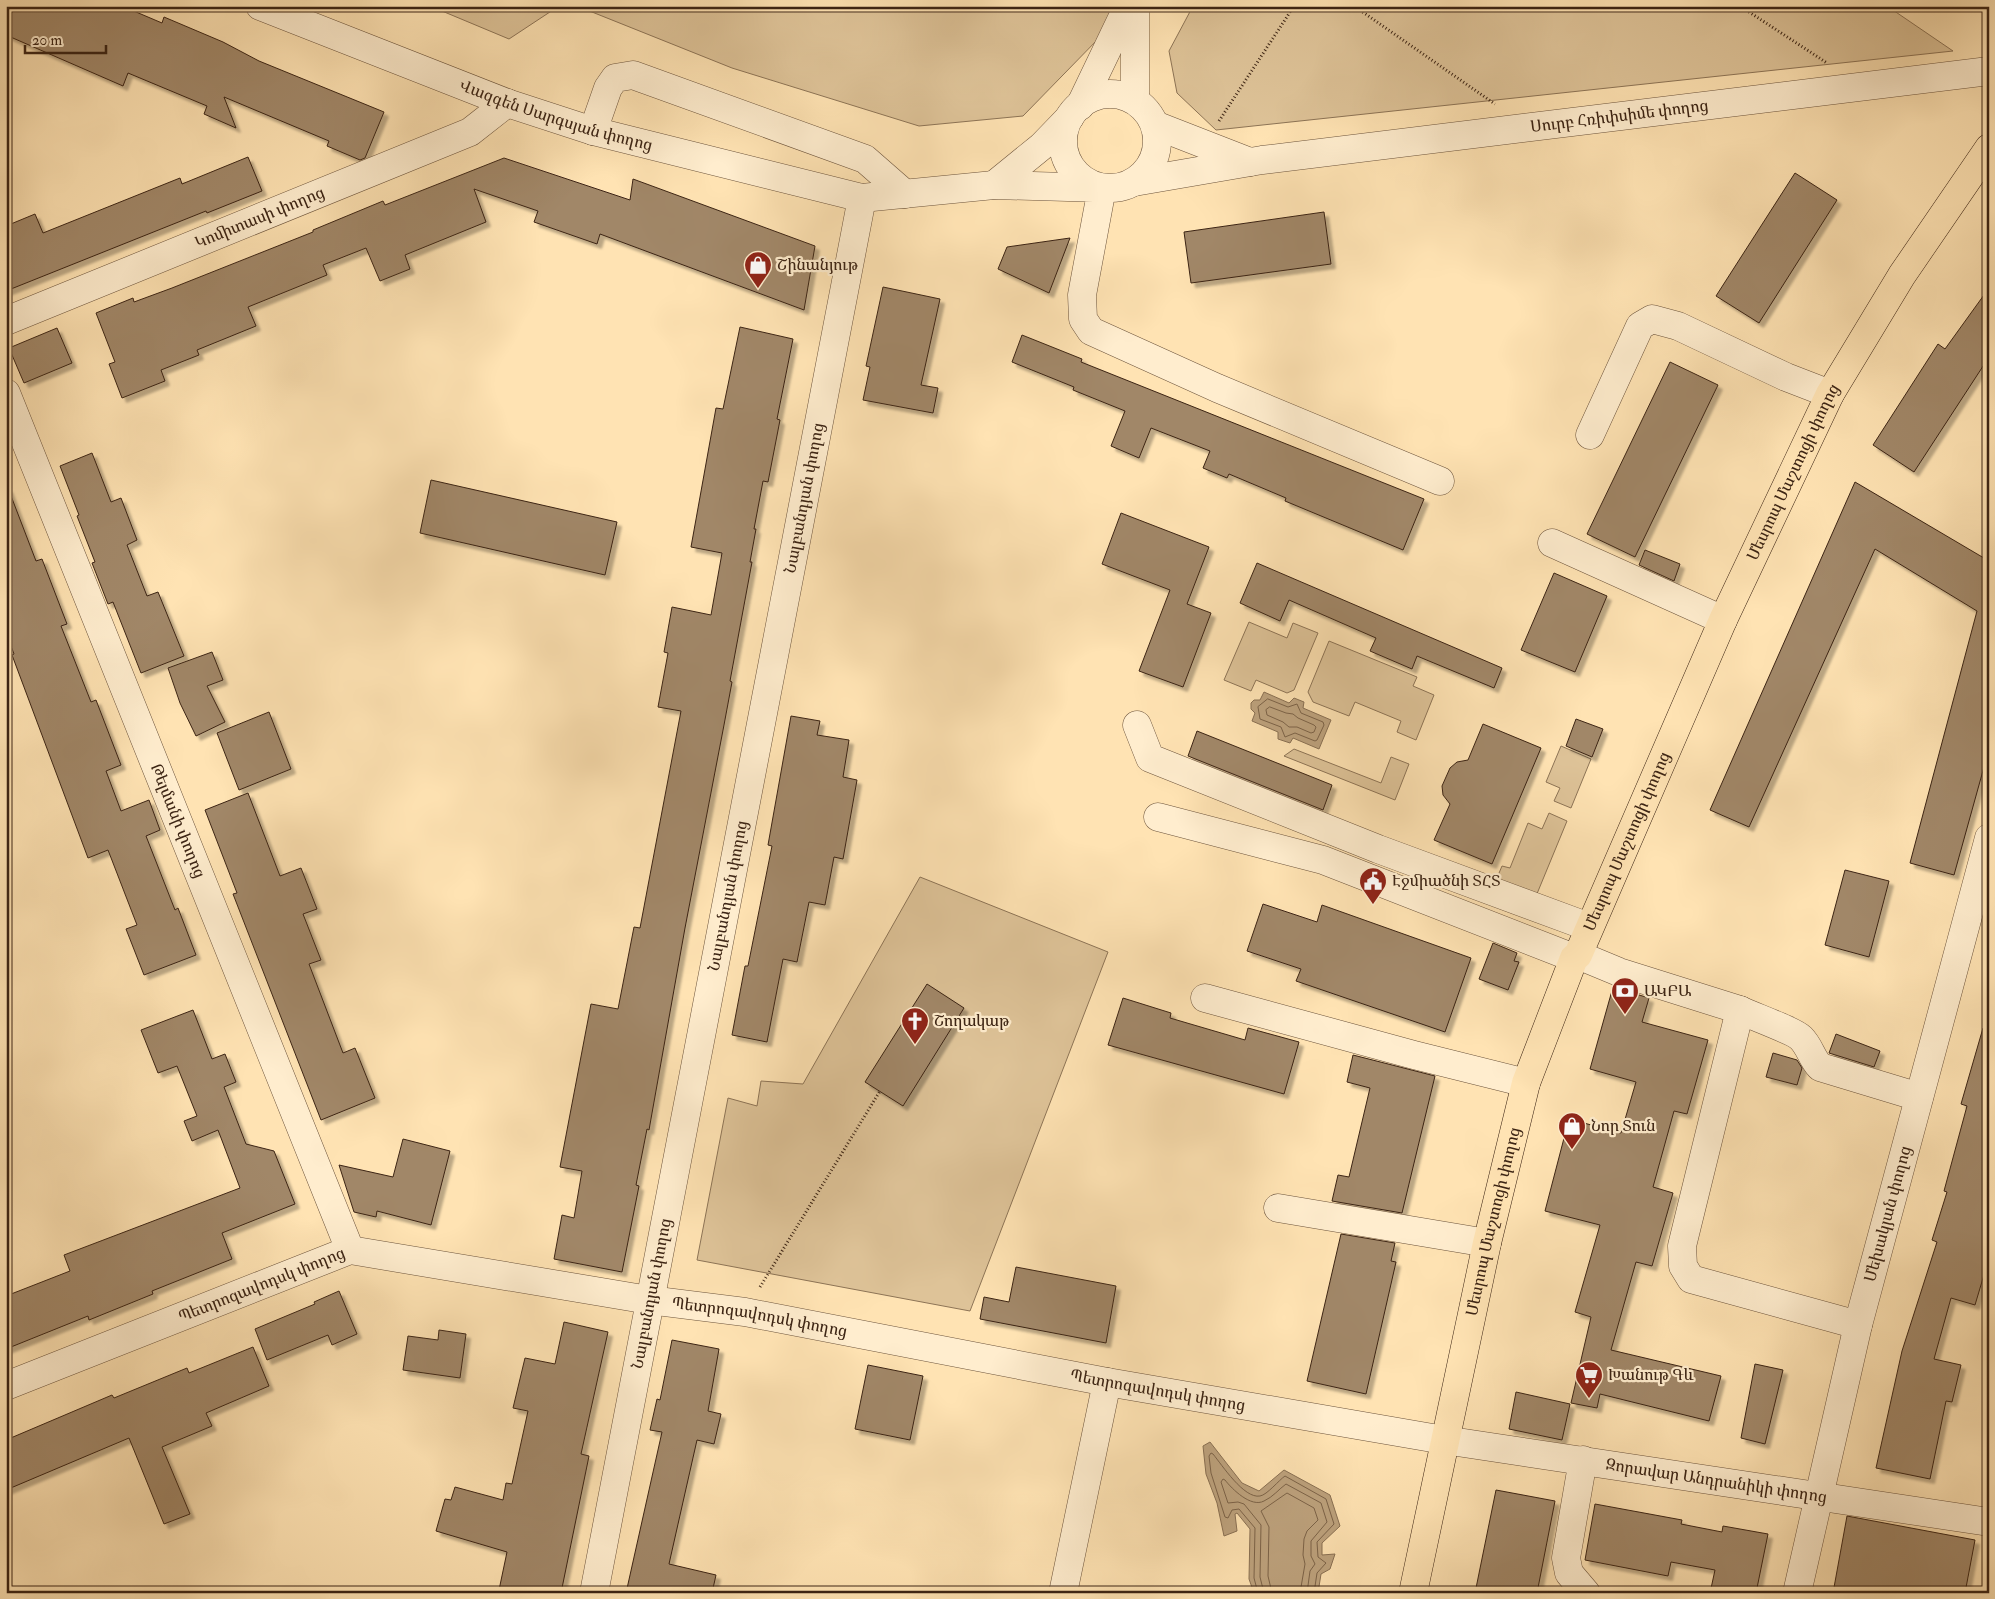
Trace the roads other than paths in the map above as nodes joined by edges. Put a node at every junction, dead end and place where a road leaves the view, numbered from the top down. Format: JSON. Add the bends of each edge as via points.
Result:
{"nodes":[{"id":1,"x":260,"y":6,"type":"edge"},
{"id":2,"x":1128,"y":6,"type":"edge"},
{"id":3,"x":1135,"y":6,"type":"edge"},
{"id":4,"x":1989,"y":71,"type":"edge"},
{"id":5,"x":1134,"y":100,"type":"junction"},
{"id":6,"x":507,"y":103,"type":"junction"},
{"id":7,"x":1075,"y":111,"type":"junction"},
{"id":8,"x":1155,"y":125,"type":"junction"},
{"id":9,"x":593,"y":131,"type":"junction"},
{"id":10,"x":1989,"y":148,"type":"edge"},
{"id":11,"x":1250,"y":162,"type":"junction"},
{"id":12,"x":1134,"y":182,"type":"junction"},
{"id":13,"x":994,"y":185,"type":"junction"},
{"id":14,"x":1102,"y":188,"type":"junction"},
{"id":15,"x":904,"y":194,"type":"junction"},
{"id":16,"x":862,"y":198,"type":"junction"},
{"id":17,"x":6,"y":321,"type":"edge"},
{"id":18,"x":6,"y":393,"type":"edge"},
{"id":19,"x":1830,"y":394,"type":"junction"},
{"id":20,"x":1590,"y":435,"type":"dead end"},
{"id":21,"x":1440,"y":481,"type":"dead end"},
{"id":22,"x":1552,"y":543,"type":"dead end"},
{"id":23,"x":1724,"y":620,"type":"junction"},
{"id":24,"x":1137,"y":725,"type":"dead end"},
{"id":25,"x":1158,"y":817,"type":"dead end"},
{"id":26,"x":1989,"y":838,"type":"edge"},
{"id":27,"x":1589,"y":927,"type":"junction"},
{"id":28,"x":1576,"y":956,"type":"junction"},
{"id":29,"x":1204,"y":998,"type":"dead end"},
{"id":30,"x":1740,"y":1010,"type":"junction"},
{"id":31,"x":1526,"y":1083,"type":"junction"},
{"id":32,"x":1919,"y":1097,"type":"junction"},
{"id":33,"x":1278,"y":1208,"type":"dead end"},
{"id":34,"x":1487,"y":1243,"type":"junction"},
{"id":35,"x":350,"y":1250,"type":"junction"},
{"id":36,"x":649,"y":1300,"type":"junction"},
{"id":37,"x":1858,"y":1325,"type":"junction"},
{"id":38,"x":1108,"y":1382,"type":"junction"},
{"id":39,"x":6,"y":1386,"type":"edge"},
{"id":40,"x":1444,"y":1440,"type":"junction"},
{"id":41,"x":1583,"y":1460,"type":"junction"},
{"id":42,"x":1819,"y":1496,"type":"junction"},
{"id":43,"x":1989,"y":1522,"type":"edge"},
{"id":44,"x":594,"y":1593,"type":"edge"},
{"id":45,"x":1064,"y":1593,"type":"edge"},
{"id":46,"x":1413,"y":1593,"type":"edge"},
{"id":47,"x":1586,"y":1593,"type":"edge"},
{"id":48,"x":1797,"y":1593,"type":"edge"}],
"edges":[{"from":1,"to":6,"type":"street","name":"Վազգեն Սարգսյան փողոց"},
{"from":2,"to":7,"type":"street"},
{"from":3,"to":5,"type":"street"},
{"from":4,"to":11,"type":"street","name":"Սուրբ Հռիփսիմե փողոց"},
{"from":5,"to":7,"type":"street","via":[[1106,94],[1092,98]]},
{"from":5,"to":8,"type":"street","via":[[1147,111]]},
{"from":6,"to":9,"type":"street","name":"Վազգեն Սարգսյան փողոց"},
{"from":6,"to":17,"type":"street","name":"Կոմիտասի փողոց","via":[[470,132]]},
{"from":7,"to":13,"type":"street","via":[[1042,146]]},
{"from":7,"to":14,"type":"street","via":[[1065,130],[1067,159],[1087,182]]},
{"from":8,"to":11,"type":"street"},
{"from":8,"to":12,"type":"street","via":[[1154,158],[1146,172]]},
{"from":9,"to":15,"type":"street","via":[[608,88],[615,78],[633,75],[865,159]]},
{"from":9,"to":16,"type":"street","name":"Վազգեն Սարգսյան փողոց"},
{"from":10,"to":19,"type":"main road","name":"Մեսրոպ Մաշտոցի փողոց","via":[[1902,274]]},
{"from":11,"to":12,"type":"street","name":"Սուրբ Հռիփսիմե փողոց"},
{"from":12,"to":14,"type":"street","via":[[1118,188]]},
{"from":13,"to":14,"type":"street","name":"Վազգեն Սարգսյան փողոց"},
{"from":13,"to":15,"type":"street","name":"Վազգեն Սարգսյան փողոց"},
{"from":14,"to":21,"type":"street","via":[[1082,295],[1083,318],[1091,331]]},
{"from":15,"to":16,"type":"street","name":"Վազգեն Սարգսյան փողոց"},
{"from":16,"to":36,"type":"street","name":"Նալբանդյան փողոց"},
{"from":18,"to":35,"type":"street","name":"Թելմանի փողոց"},
{"from":19,"to":20,"type":"street","via":[[1678,326],[1652,319],[1640,326]]},
{"from":19,"to":23,"type":"main road","name":"Մեսրոպ Մաշտոցի փողոց"},
{"from":22,"to":23,"type":"street"},
{"from":23,"to":27,"type":"main road","name":"Մեսրոպ Մաշտոցի փողոց"},
{"from":24,"to":27,"type":"street","via":[[1150,758],[1378,850]]},
{"from":25,"to":28,"type":"street","via":[[1323,860]]},
{"from":26,"to":32,"type":"street","name":"Մեխակյան փողոց"},
{"from":27,"to":28,"type":"main road","name":"Մեսրոպ Մաշտոցի փողոց"},
{"from":28,"to":30,"type":"street"},
{"from":28,"to":31,"type":"main road","name":"Մեսրոպ Մաշտոցի փողոց"},
{"from":29,"to":31,"type":"street"},
{"from":30,"to":32,"type":"street","via":[[1800,1036],[1820,1067]]},
{"from":30,"to":37,"type":"street","via":[[1682,1246],[1683,1266],[1691,1279]]},
{"from":31,"to":34,"type":"main road","name":"Մեսրոպ Մաշտոցի փողոց"},
{"from":32,"to":37,"type":"street","name":"Մեխակյան փողոց"},
{"from":33,"to":34,"type":"street"},
{"from":34,"to":40,"type":"main road","name":"Մեսրոպ Մաշտոցի փողոց"},
{"from":35,"to":36,"type":"street","name":"Պետրոզավոդսկ փողոց"},
{"from":35,"to":39,"type":"street","name":"Պետրոզավոդսկ փողոց"},
{"from":36,"to":38,"type":"street","name":"Պետրոզավոդսկ փողոց","via":[[745,1312]]},
{"from":36,"to":44,"type":"street","name":"Նալբանդյան փողոց"},
{"from":37,"to":42,"type":"street","name":"Մեխակյան փողոց"},
{"from":38,"to":40,"type":"street","name":"Պետրոզավոդսկ փողոց"},
{"from":38,"to":45,"type":"street"},
{"from":40,"to":41,"type":"street","name":"Զորավար Անդրանիկի փողոց"},
{"from":40,"to":46,"type":"main road","name":"Մեսրոպ Մաշտոցի փողոց"},
{"from":41,"to":42,"type":"street","name":"Զորավար Անդրանիկի փողոց"},
{"from":41,"to":47,"type":"street","via":[[1566,1558],[1569,1574]]},
{"from":42,"to":43,"type":"street","name":"Զորավար Անդրանիկի փողոց"},
{"from":42,"to":48,"type":"street","name":"Մեխակյան փողոց"}]}
